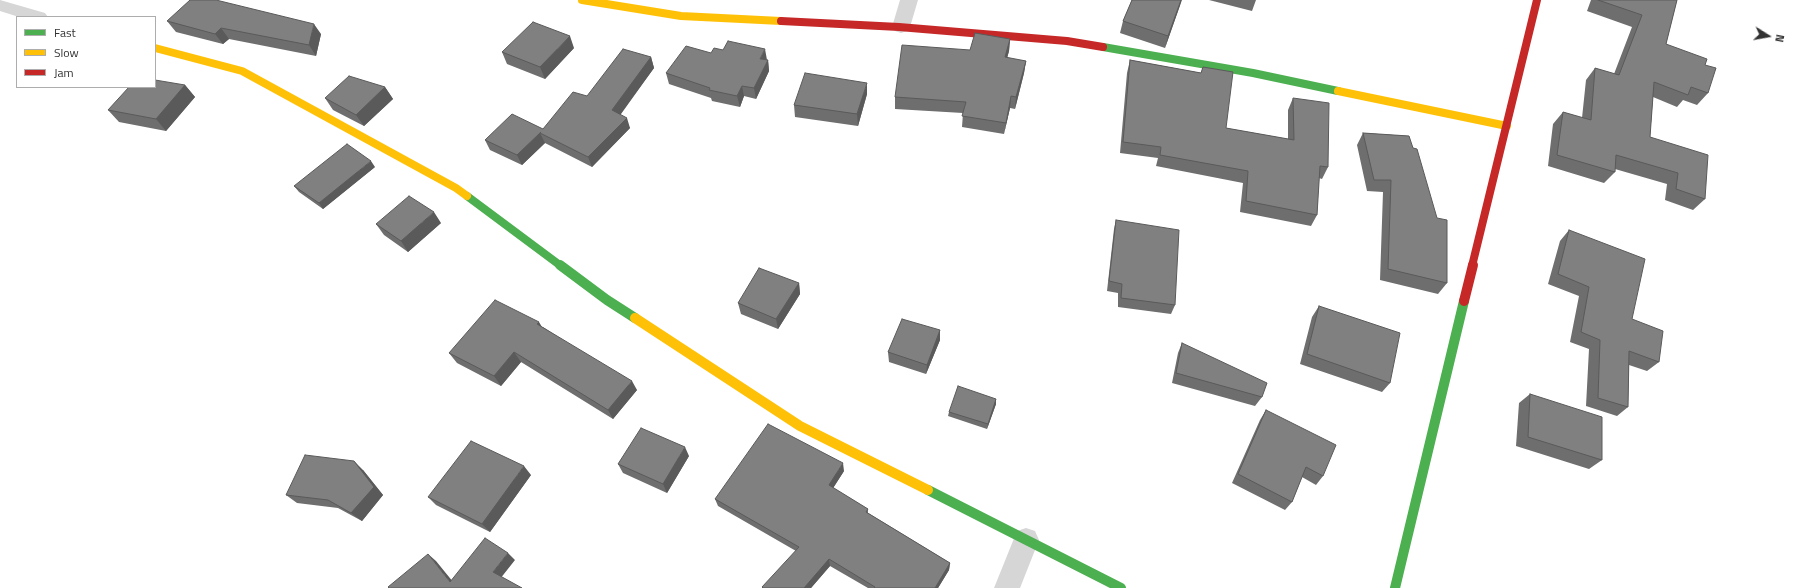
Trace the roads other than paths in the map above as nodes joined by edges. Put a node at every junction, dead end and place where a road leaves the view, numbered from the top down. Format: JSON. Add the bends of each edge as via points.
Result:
{"nodes":[{"id":1,"x":582,"y":0,"type":"edge"},
{"id":2,"x":908,"y":0,"type":"edge"},
{"id":3,"x":1537,"y":0,"type":"edge"},
{"id":4,"x":0,"y":5,"type":"edge"},
{"id":5,"x":36,"y":16,"type":"edge"},
{"id":6,"x":901,"y":27,"type":"junction"},
{"id":7,"x":156,"y":48,"type":"edge"},
{"id":8,"x":1507,"y":126,"type":"junction"},
{"id":9,"x":1026,"y":540,"type":"junction"},
{"id":10,"x":1007,"y":588,"type":"edge"},
{"id":11,"x":1121,"y":588,"type":"edge"},
{"id":12,"x":1395,"y":588,"type":"edge"}],
"edges":[{"from":1,"to":6,"type":"street","via":[[680,16]]},
{"from":2,"to":6,"type":"street"},
{"from":3,"to":8,"type":"street"},
{"from":4,"to":5,"type":"street"},
{"from":6,"to":8,"type":"street","via":[[1067,41],[1253,73]]},
{"from":7,"to":9,"type":"street","via":[[242,71],[456,188],[608,300],[800,426]]},
{"from":8,"to":12,"type":"street"},
{"from":9,"to":10,"type":"street"},
{"from":9,"to":11,"type":"street"}]}
